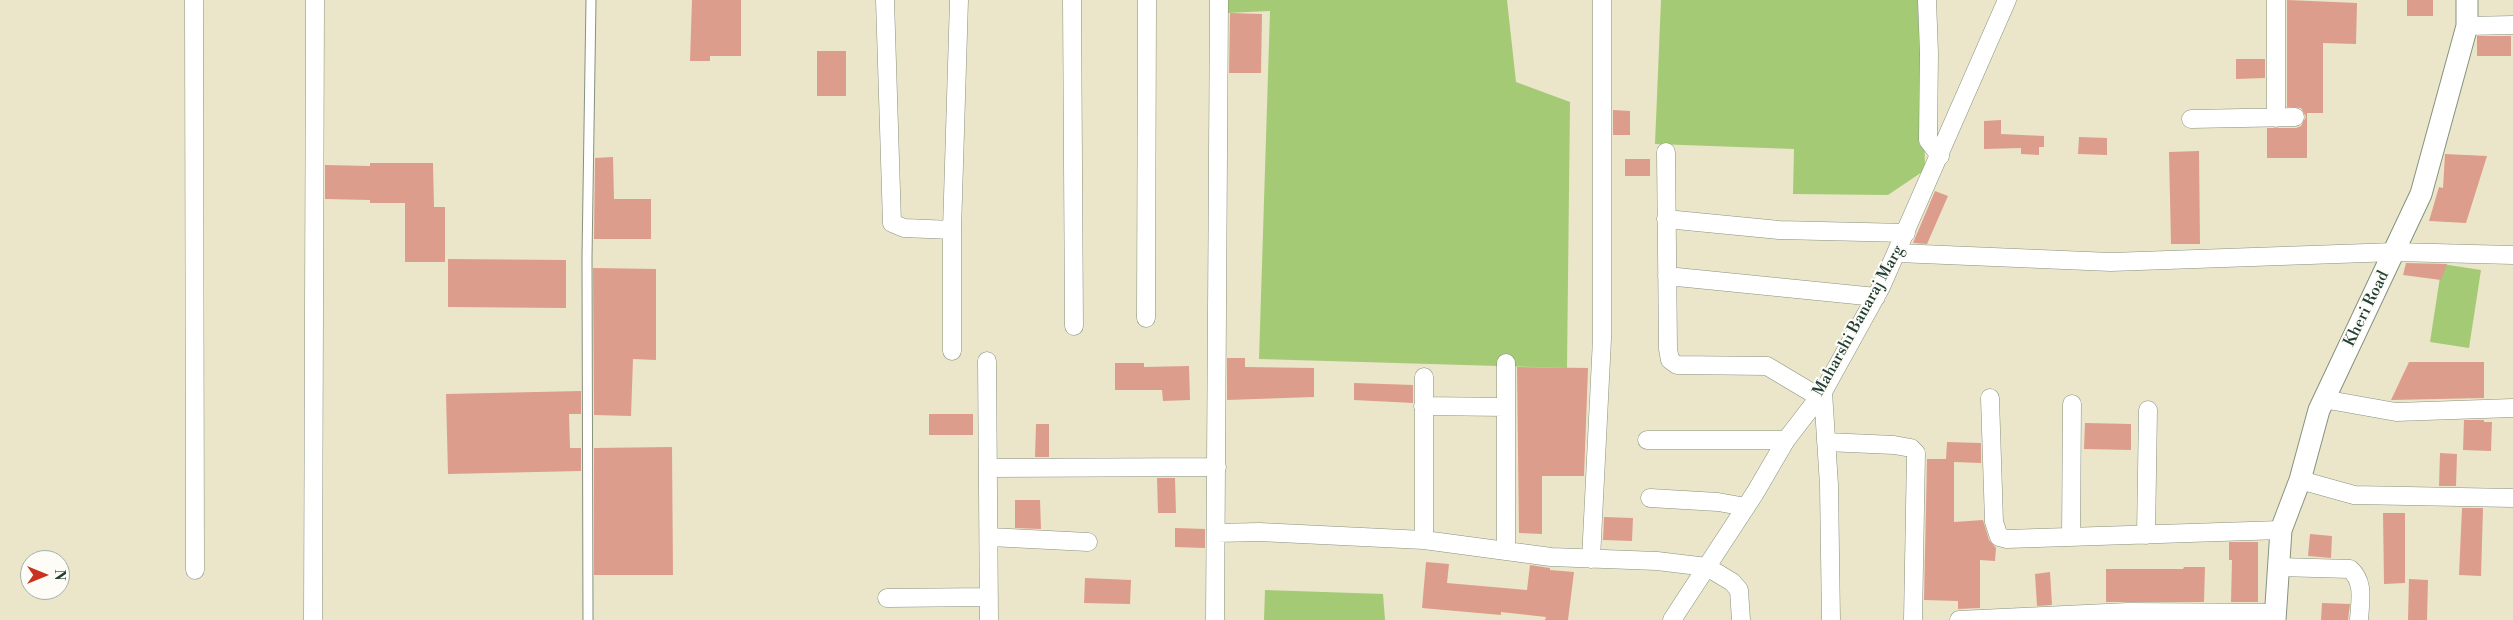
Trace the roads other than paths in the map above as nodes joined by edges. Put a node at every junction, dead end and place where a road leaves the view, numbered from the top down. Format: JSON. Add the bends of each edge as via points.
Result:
{"nodes":[{"id":1,"x":194,"y":0,"type":"edge"},
{"id":2,"x":315,"y":0,"type":"edge"},
{"id":3,"x":591,"y":0,"type":"edge"},
{"id":4,"x":885,"y":0,"type":"edge"},
{"id":5,"x":959,"y":0,"type":"edge"},
{"id":6,"x":1072,"y":0,"type":"edge"},
{"id":7,"x":1147,"y":0,"type":"edge"},
{"id":8,"x":1219,"y":0,"type":"edge"},
{"id":9,"x":1602,"y":0,"type":"edge"},
{"id":10,"x":1927,"y":0,"type":"edge"},
{"id":11,"x":2007,"y":0,"type":"edge"},
{"id":12,"x":2276,"y":0,"type":"edge"},
{"id":13,"x":2467,"y":0,"type":"edge"},
{"id":14,"x":2513,"y":25,"type":"edge"},
{"id":15,"x":2467,"y":26,"type":"junction"},
{"id":16,"x":2295,"y":117,"type":"dead end"},
{"id":17,"x":2276,"y":118,"type":"junction"},
{"id":18,"x":2191,"y":119,"type":"dead end"},
{"id":19,"x":1666,"y":152,"type":"dead end"},
{"id":20,"x":1940,"y":156,"type":"junction"},
{"id":21,"x":1666,"y":219,"type":"junction"},
{"id":22,"x":952,"y":230,"type":"junction"},
{"id":23,"x":1906,"y":233,"type":"junction"},
{"id":24,"x":2395,"y":252,"type":"junction"},
{"id":25,"x":1898,"y":253,"type":"junction"},
{"id":26,"x":2513,"y":255,"type":"edge"},
{"id":27,"x":1667,"y":276,"type":"junction"},
{"id":28,"x":1876,"y":297,"type":"junction"},
{"id":29,"x":1146,"y":318,"type":"dead end"},
{"id":30,"x":1074,"y":326,"type":"dead end"},
{"id":31,"x":952,"y":351,"type":"dead end"},
{"id":32,"x":988,"y":360,"type":"dead end"},
{"id":33,"x":1506,"y":363,"type":"dead end"},
{"id":34,"x":1424,"y":377,"type":"dead end"},
{"id":35,"x":1821,"y":394,"type":"junction"},
{"id":36,"x":1990,"y":398,"type":"dead end"},
{"id":37,"x":2323,"y":399,"type":"junction"},
{"id":38,"x":2072,"y":404,"type":"dead end"},
{"id":39,"x":1423,"y":406,"type":"junction"},
{"id":40,"x":1505,"y":407,"type":"junction"},
{"id":41,"x":2513,"y":408,"type":"edge"},
{"id":42,"x":2148,"y":410,"type":"dead end"},
{"id":43,"x":1647,"y":440,"type":"dead end"},
{"id":44,"x":1786,"y":440,"type":"junction"},
{"id":45,"x":1826,"y":442,"type":"junction"},
{"id":46,"x":1217,"y":467,"type":"junction"},
{"id":47,"x":988,"y":468,"type":"junction"},
{"id":48,"x":2300,"y":480,"type":"junction"},
{"id":49,"x":1650,"y":498,"type":"dead end"},
{"id":50,"x":2513,"y":498,"type":"edge"},
{"id":51,"x":1746,"y":507,"type":"junction"},
{"id":52,"x":2281,"y":530,"type":"junction"},
{"id":53,"x":1216,"y":533,"type":"junction"},
{"id":54,"x":2146,"y":535,"type":"junction"},
{"id":55,"x":990,"y":536,"type":"junction"},
{"id":56,"x":2071,"y":537,"type":"junction"},
{"id":57,"x":1424,"y":540,"type":"junction"},
{"id":58,"x":1088,"y":542,"type":"dead end"},
{"id":59,"x":1506,"y":550,"type":"junction"},
{"id":60,"x":1591,"y":558,"type":"junction"},
{"id":61,"x":1707,"y":567,"type":"junction"},
{"id":62,"x":2279,"y":567,"type":"junction"},
{"id":63,"x":194,"y":570,"type":"dead end"},
{"id":64,"x":989,"y":596,"type":"junction"},
{"id":65,"x":887,"y":598,"type":"dead end"},
{"id":66,"x":2276,"y":616,"type":"edge"},
{"id":67,"x":313,"y":620,"type":"edge"},
{"id":68,"x":588,"y":620,"type":"edge"},
{"id":69,"x":990,"y":620,"type":"edge"},
{"id":70,"x":1215,"y":620,"type":"edge"},
{"id":71,"x":1672,"y":620,"type":"edge"},
{"id":72,"x":1741,"y":620,"type":"edge"},
{"id":73,"x":1831,"y":620,"type":"edge"},
{"id":74,"x":1913,"y":620,"type":"edge"},
{"id":75,"x":1959,"y":620,"type":"edge"},
{"id":76,"x":2359,"y":620,"type":"edge"}],
"edges":[{"from":1,"to":63,"type":"street"},
{"from":2,"to":67,"type":"street"},
{"from":3,"to":68,"type":"lane","via":[[587,257]]},
{"from":4,"to":22,"type":"street","via":[[892,223],[904,228]]},
{"from":5,"to":22,"type":"street"},
{"from":6,"to":30,"type":"street"},
{"from":7,"to":29,"type":"street"},
{"from":8,"to":46,"type":"street"},
{"from":9,"to":60,"type":"street","via":[[1602,339]]},
{"from":10,"to":20,"type":"street","via":[[1930,53],[1928,140]]},
{"from":11,"to":20,"type":"street","name":"Maharshi Banaraj Marg"},
{"from":12,"to":17,"type":"street"},
{"from":13,"to":15,"type":"street","name":"Kheri Road"},
{"from":14,"to":15,"type":"street"},
{"from":15,"to":24,"type":"street","name":"Kheri Road","via":[[2421,194]]},
{"from":16,"to":17,"type":"street"},
{"from":17,"to":18,"type":"street"},
{"from":19,"to":21,"type":"street"},
{"from":20,"to":23,"type":"street","name":"Maharshi Banaraj Marg"},
{"from":21,"to":23,"type":"street","via":[[1779,230]]},
{"from":21,"to":27,"type":"street"},
{"from":22,"to":31,"type":"street"},
{"from":23,"to":25,"type":"street","name":"Maharshi Banaraj Marg"},
{"from":24,"to":25,"type":"street","via":[[2111,262]]},
{"from":24,"to":26,"type":"street"},
{"from":24,"to":37,"type":"street","name":"Kheri Road"},
{"from":25,"to":28,"type":"street","name":"Maharshi Banaraj Marg"},
{"from":27,"to":28,"type":"street"},
{"from":27,"to":35,"type":"street","via":[[1670,360],[1676,365],[1767,366]]},
{"from":28,"to":35,"type":"street","name":"Maharshi Banaraj Marg"},
{"from":32,"to":47,"type":"street"},
{"from":33,"to":40,"type":"street"},
{"from":34,"to":39,"type":"street"},
{"from":35,"to":44,"type":"street","name":"Maharshi Banaraj Marg"},
{"from":35,"to":45,"type":"street"},
{"from":36,"to":56,"type":"street","via":[[1995,532],[2007,539]]},
{"from":37,"to":41,"type":"street","via":[[2396,412]]},
{"from":37,"to":48,"type":"street","name":"Kheri Road"},
{"from":38,"to":56,"type":"street"},
{"from":39,"to":40,"type":"street"},
{"from":39,"to":57,"type":"street"},
{"from":40,"to":59,"type":"street"},
{"from":42,"to":54,"type":"street"},
{"from":43,"to":44,"type":"street"},
{"from":44,"to":51,"type":"street","name":"Maharshi Banaraj Marg"},
{"from":45,"to":73,"type":"street"},
{"from":45,"to":74,"type":"street","via":[[1894,445],[1911,448],[1916,454]]},
{"from":46,"to":47,"type":"street"},
{"from":46,"to":53,"type":"street"},
{"from":47,"to":55,"type":"street"},
{"from":48,"to":50,"type":"street","via":[[2354,495]]},
{"from":48,"to":52,"type":"street","name":"Kheri Road"},
{"from":49,"to":51,"type":"street"},
{"from":51,"to":61,"type":"street","name":"Maharshi Banaraj Marg"},
{"from":52,"to":54,"type":"street"},
{"from":52,"to":62,"type":"street","name":"Kheri Road"},
{"from":53,"to":57,"type":"street"},
{"from":53,"to":70,"type":"street"},
{"from":54,"to":56,"type":"street"},
{"from":55,"to":58,"type":"street"},
{"from":55,"to":64,"type":"street"},
{"from":57,"to":59,"type":"street"},
{"from":59,"to":60,"type":"street","via":[[1551,557]]},
{"from":60,"to":61,"type":"street"},
{"from":61,"to":71,"type":"street","name":"Maharshi Banaraj Marg"},
{"from":61,"to":72,"type":"street","via":[[1739,590]]},
{"from":62,"to":66,"type":"street","name":"Kheri Road"},
{"from":62,"to":76,"type":"street","via":[[2350,569],[2361,586]]},
{"from":64,"to":65,"type":"street"},
{"from":64,"to":69,"type":"street"},
{"from":66,"to":75,"type":"street","via":[[2128,612]]}]}
